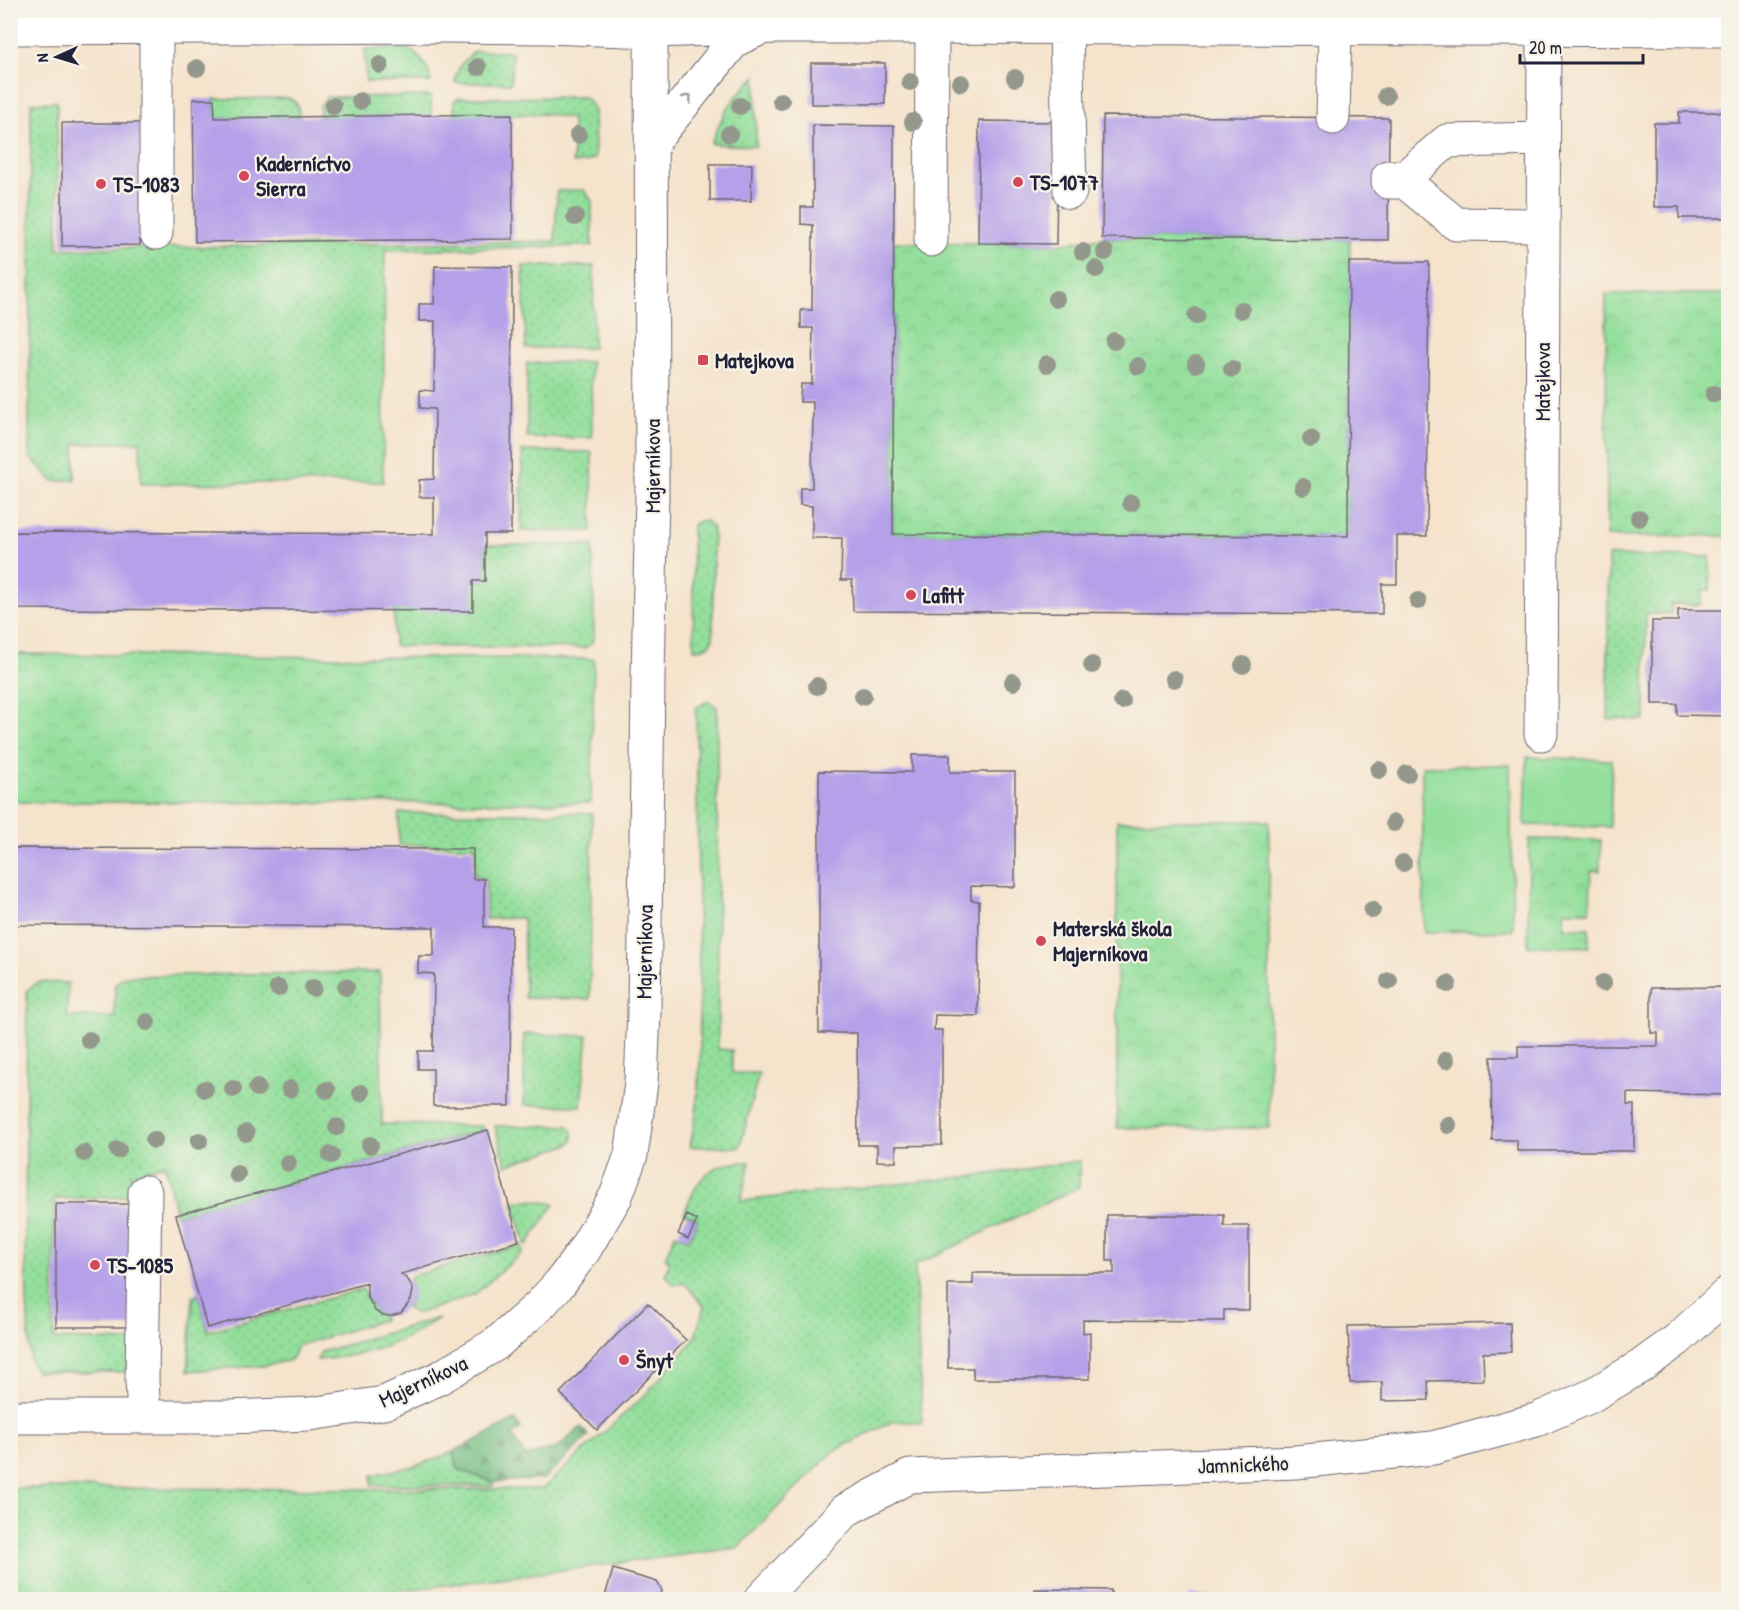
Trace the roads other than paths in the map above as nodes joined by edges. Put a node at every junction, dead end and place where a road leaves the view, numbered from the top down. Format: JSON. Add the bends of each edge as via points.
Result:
{"nodes":[{"id":1,"x":753,"y":19,"type":"edge"},
{"id":2,"x":1101,"y":19,"type":"edge"},
{"id":3,"x":1546,"y":20,"type":"edge"},
{"id":4,"x":651,"y":21,"type":"edge"},
{"id":5,"x":156,"y":27,"type":"junction"},
{"id":6,"x":932,"y":27,"type":"junction"},
{"id":7,"x":10,"y":28,"type":"edge"},
{"id":8,"x":1066,"y":28,"type":"junction"},
{"id":9,"x":1335,"y":28,"type":"junction"},
{"id":10,"x":1728,"y":30,"type":"edge"},
{"id":11,"x":1333,"y":118,"type":"dead end"},
{"id":12,"x":1543,"y":139,"type":"junction"},
{"id":13,"x":651,"y":144,"type":"junction"},
{"id":14,"x":1070,"y":192,"type":"dead end"},
{"id":15,"x":1543,"y":225,"type":"junction"},
{"id":16,"x":156,"y":233,"type":"dead end"},
{"id":17,"x":931,"y":240,"type":"dead end"},
{"id":18,"x":1541,"y":734,"type":"dead end"},
{"id":19,"x":145,"y":1192,"type":"dead end"},
{"id":20,"x":1725,"y":1303,"type":"edge"},
{"id":21,"x":10,"y":1417,"type":"edge"},
{"id":22,"x":144,"y":1417,"type":"junction"},
{"id":23,"x":760,"y":1599,"type":"edge"}],
"edges":[{"from":1,"to":4,"type":"street"},
{"from":1,"to":6,"type":"street"},
{"from":13,"to":1,"type":"street","one_way":true},
{"from":2,"to":8,"type":"street"},
{"from":2,"to":9,"type":"street"},
{"from":3,"to":9,"type":"street"},
{"from":3,"to":10,"type":"street"},
{"from":3,"to":12,"type":"street","name":"Matejkova"},
{"from":4,"to":5,"type":"street","via":[[548,27]]},
{"from":4,"to":13,"type":"street","name":"Majerníkova"},
{"from":5,"to":7,"type":"street"},
{"from":5,"to":16,"type":"street"},
{"from":6,"to":8,"type":"street"},
{"from":6,"to":17,"type":"street"},
{"from":8,"to":14,"type":"street"},
{"from":9,"to":11,"type":"street"},
{"from":12,"to":15,"type":"street","name":"Matejkova"},
{"from":12,"to":15,"type":"street","via":[[1447,141],[1405,177],[1388,180],[1406,182],[1456,224]]},
{"from":13,"to":22,"type":"street","name":"Majerníkova","via":[[652,493],[644,1011],[634,1134],[616,1196],[583,1252],[539,1306],[496,1344],[439,1378],[384,1403],[347,1410]]},
{"from":15,"to":18,"type":"street","name":"Matejkova"},
{"from":19,"to":22,"type":"street"},
{"from":20,"to":23,"type":"street","name":"Jamnického","via":[[1650,1359],[1589,1397],[1536,1420],[1433,1448],[1296,1462],[910,1476],[846,1510]]},
{"from":21,"to":22,"type":"street","name":"Majerníkova"}]}
